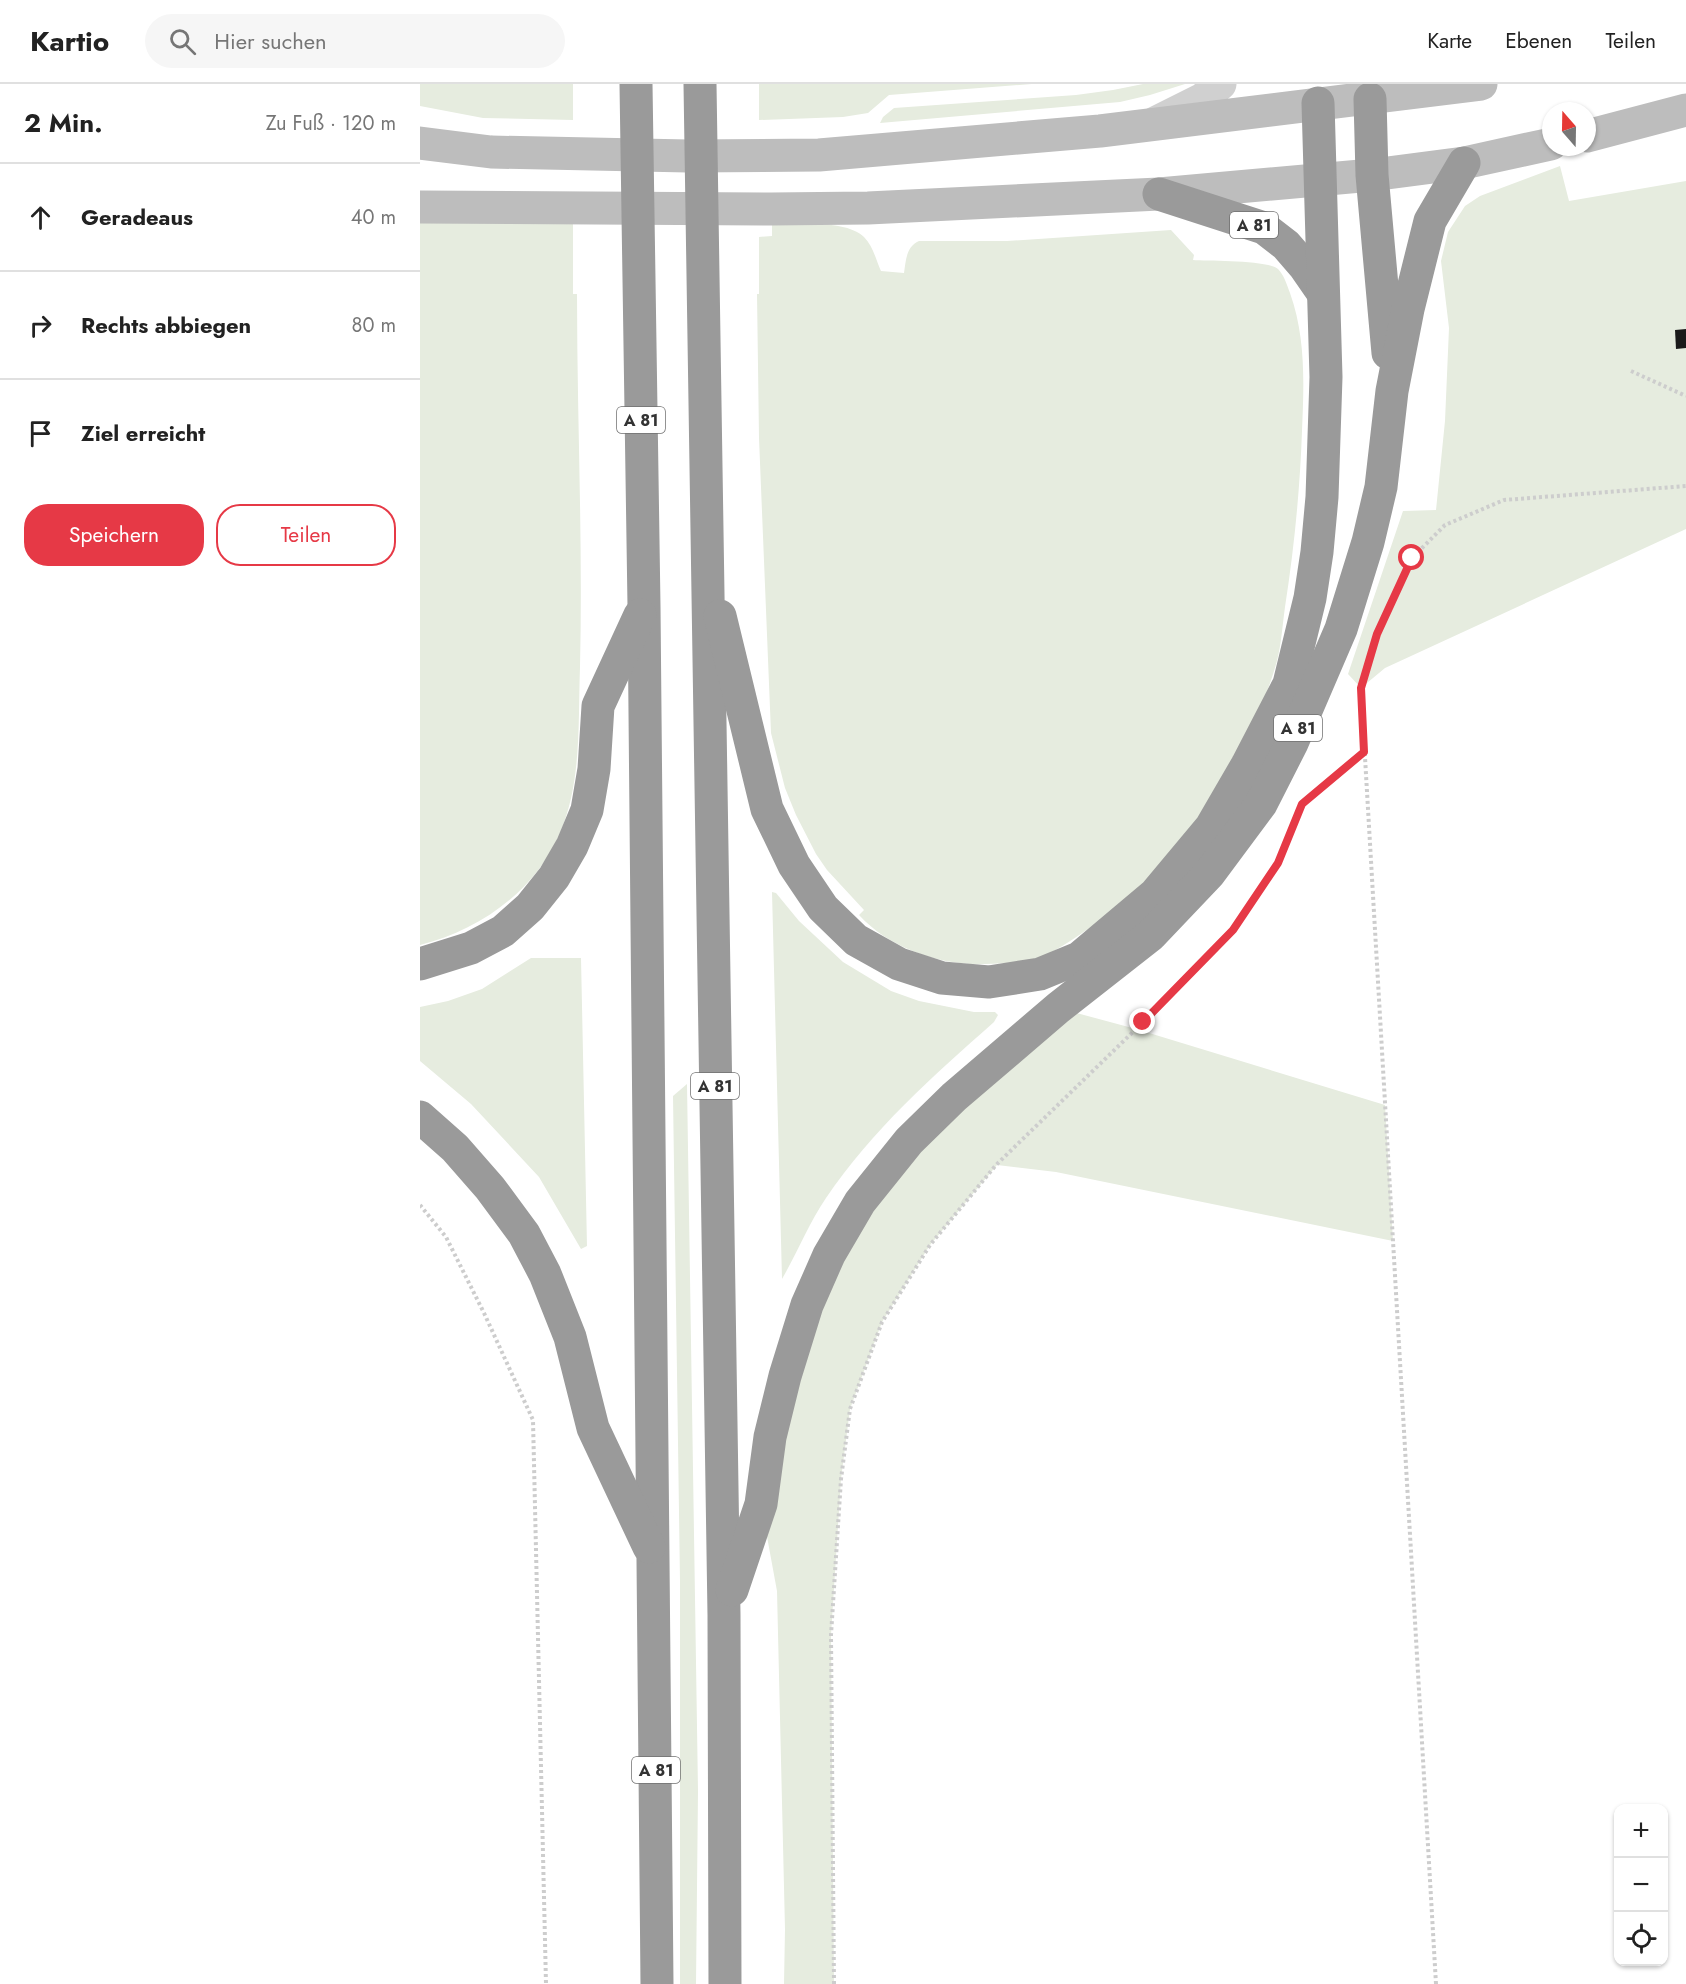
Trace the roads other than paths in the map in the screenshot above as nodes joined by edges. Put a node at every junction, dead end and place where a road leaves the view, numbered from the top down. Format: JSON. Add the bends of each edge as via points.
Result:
{"nodes":[{"id":1,"x":636,"y":84,"type":"edge"},
{"id":2,"x":699,"y":84,"type":"edge"},
{"id":3,"x":1220,"y":84,"type":"edge"},
{"id":4,"x":1481,"y":84,"type":"edge"},
{"id":5,"x":1369,"y":91,"type":"edge"},
{"id":6,"x":1317,"y":93,"type":"edge"},
{"id":7,"x":1686,"y":110,"type":"edge"},
{"id":8,"x":1150,"y":125,"type":"junction"},
{"id":9,"x":1596,"y":134,"type":"edge"},
{"id":10,"x":420,"y":143,"type":"edge"},
{"id":11,"x":1542,"y":146,"type":"edge"},
{"id":12,"x":1464,"y":163,"type":"junction"},
{"id":13,"x":1372,"y":176,"type":"junction"},
{"id":14,"x":1321,"y":180,"type":"junction"},
{"id":15,"x":1159,"y":194,"type":"junction"},
{"id":16,"x":420,"y":207,"type":"edge"},
{"id":17,"x":1323,"y":293,"type":"junction"},
{"id":18,"x":1392,"y":391,"type":"junction"},
{"id":19,"x":706,"y":558,"type":"junction"},
{"id":20,"x":644,"y":606,"type":"junction"},
{"id":21,"x":420,"y":964,"type":"edge"},
{"id":22,"x":420,"y":1117,"type":"edge"},
{"id":23,"x":654,"y":1557,"type":"junction"},
{"id":24,"x":724,"y":1614,"type":"junction"},
{"id":25,"x":657,"y":1984,"type":"edge"},
{"id":26,"x":724,"y":1984,"type":"edge"}],
"edges":[{"from":1,"to":20,"type":"highway","number":"A 81"},
{"from":2,"to":19,"type":"highway","number":"A 81"},
{"from":3,"to":8,"type":"street","via":[[1203,99]]},
{"from":4,"to":5,"type":"main road"},
{"from":5,"to":6,"type":"main road"},
{"from":5,"to":13,"type":"highway","number":"A 81"},
{"from":6,"to":8,"type":"main road"},
{"from":6,"to":14,"type":"highway"},
{"from":7,"to":9,"type":"main road"},
{"from":8,"to":10,"type":"main road","via":[[819,155],[491,152]]},
{"from":11,"to":12,"type":"main road"},
{"from":12,"to":13,"type":"main road"},
{"from":12,"to":18,"type":"highway","number":"A 81","via":[[1430,221]]},
{"from":13,"to":14,"type":"main road"},
{"from":13,"to":18,"type":"highway","number":"A 81"},
{"from":14,"to":15,"type":"main road"},
{"from":14,"to":17,"type":"highway","number":"A 81"},
{"from":15,"to":16,"type":"main road","via":[[868,208]]},
{"from":15,"to":17,"type":"highway","number":"A 81","via":[[1264,228],[1292,252]]},
{"from":17,"to":19,"type":"highway","number":"A 81","via":[[1326,377],[1321,508],[1310,598],[1289,684],[1211,827],[1155,894],[1079,958],[1040,974],[989,982],[942,978],[899,964],[856,940],[823,909],[794,866],[767,808]]},
{"from":18,"to":24,"type":"highway","number":"A 81","via":[[1381,487],[1341,629],[1261,804],[1209,874],[1151,935],[954,1096],[909,1141],[860,1202],[829,1255],[807,1305],[770,1437],[760,1504]]},
{"from":19,"to":24,"type":"highway","number":"A 81"},
{"from":20,"to":21,"type":"highway","number":"A 81","via":[[598,706],[594,769],[586,810],[554,877],[530,907],[503,931],[471,948]]},
{"from":20,"to":23,"type":"highway","number":"A 81"},
{"from":22,"to":23,"type":"highway","number":"A 81","via":[[455,1148],[525,1234],[570,1337],[593,1428]]},
{"from":23,"to":25,"type":"highway","number":"A 81"},
{"from":24,"to":26,"type":"highway","number":"A 81"}]}
